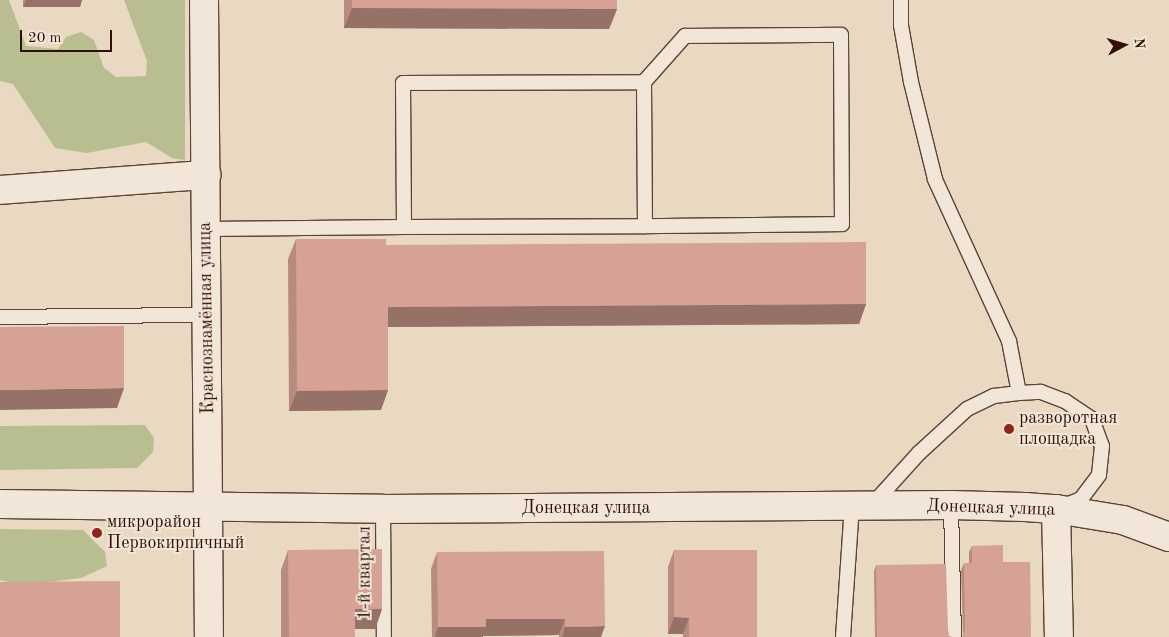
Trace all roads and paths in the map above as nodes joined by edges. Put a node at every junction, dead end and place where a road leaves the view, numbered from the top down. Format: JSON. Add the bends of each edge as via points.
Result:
{"nodes":[{"id":1,"x":204,"y":0,"type":"edge"},
{"id":2,"x":902,"y":0,"type":"edge"},
{"id":3,"x":644,"y":82,"type":"junction"},
{"id":4,"x":206,"y":175,"type":"junction"},
{"id":5,"x":0,"y":190,"type":"edge"},
{"id":6,"x":645,"y":226,"type":"junction"},
{"id":7,"x":404,"y":228,"type":"junction"},
{"id":8,"x":206,"y":229,"type":"junction"},
{"id":9,"x":207,"y":315,"type":"junction"},
{"id":10,"x":0,"y":317,"type":"edge"},
{"id":11,"x":1019,"y":393,"type":"junction"},
{"id":12,"x":0,"y":504,"type":"edge"},
{"id":13,"x":951,"y":505,"type":"junction"},
{"id":14,"x":862,"y":506,"type":"junction"},
{"id":15,"x":208,"y":507,"type":"junction"},
{"id":16,"x":383,"y":509,"type":"junction"},
{"id":17,"x":1056,"y":509,"type":"junction"},
{"id":18,"x":1169,"y":537,"type":"edge"},
{"id":19,"x":209,"y":637,"type":"edge"},
{"id":20,"x":384,"y":637,"type":"edge"},
{"id":21,"x":843,"y":637,"type":"edge"},
{"id":22,"x":954,"y":637,"type":"edge"},
{"id":23,"x":1060,"y":637,"type":"edge"}],
"edges":[{"from":1,"to":4,"type":"main road","name":"Краснознамённая улица"},
{"from":2,"to":11,"type":"lane","via":[[901,25],[910,82],[935,180],[1009,340]]},
{"from":3,"to":6,"type":"lane"},
{"from":3,"to":6,"type":"lane","via":[[685,36],[841,35],[842,224]]},
{"from":3,"to":7,"type":"lane","via":[[403,83]]},
{"from":4,"to":5,"type":"main road"},
{"from":4,"to":8,"type":"main road","name":"Краснознамённая улица"},
{"from":6,"to":7,"type":"lane"},
{"from":7,"to":8,"type":"lane"},
{"from":8,"to":9,"type":"main road","name":"Краснознамённая улица"},
{"from":9,"to":10,"type":"lane"},
{"from":9,"to":15,"type":"main road","name":"Краснознамённая улица"},
{"from":11,"to":14,"type":"lane","via":[[994,396],[967,409]]},
{"from":11,"to":17,"type":"lane","via":[[1041,392],[1066,401],[1092,419],[1102,446],[1098,475],[1081,498]]},
{"from":12,"to":15,"type":"main road","name":"Донецкая улица"},
{"from":13,"to":14,"type":"main road","name":"Донецкая улица"},
{"from":13,"to":17,"type":"main road","name":"Донецкая улица"},
{"from":13,"to":22,"type":"lane"},
{"from":14,"to":16,"type":"main road","name":"Донецкая улица"},
{"from":14,"to":21,"type":"lane"},
{"from":15,"to":16,"type":"main road","name":"Донецкая улица"},
{"from":15,"to":19,"type":"main road","name":"Краснознамённая улица"},
{"from":16,"to":20,"type":"lane","name":"1-й квартал"},
{"from":17,"to":18,"type":"main road","name":"Донецкая улица","via":[[1124,520]]},
{"from":17,"to":23,"type":"main road"}]}
